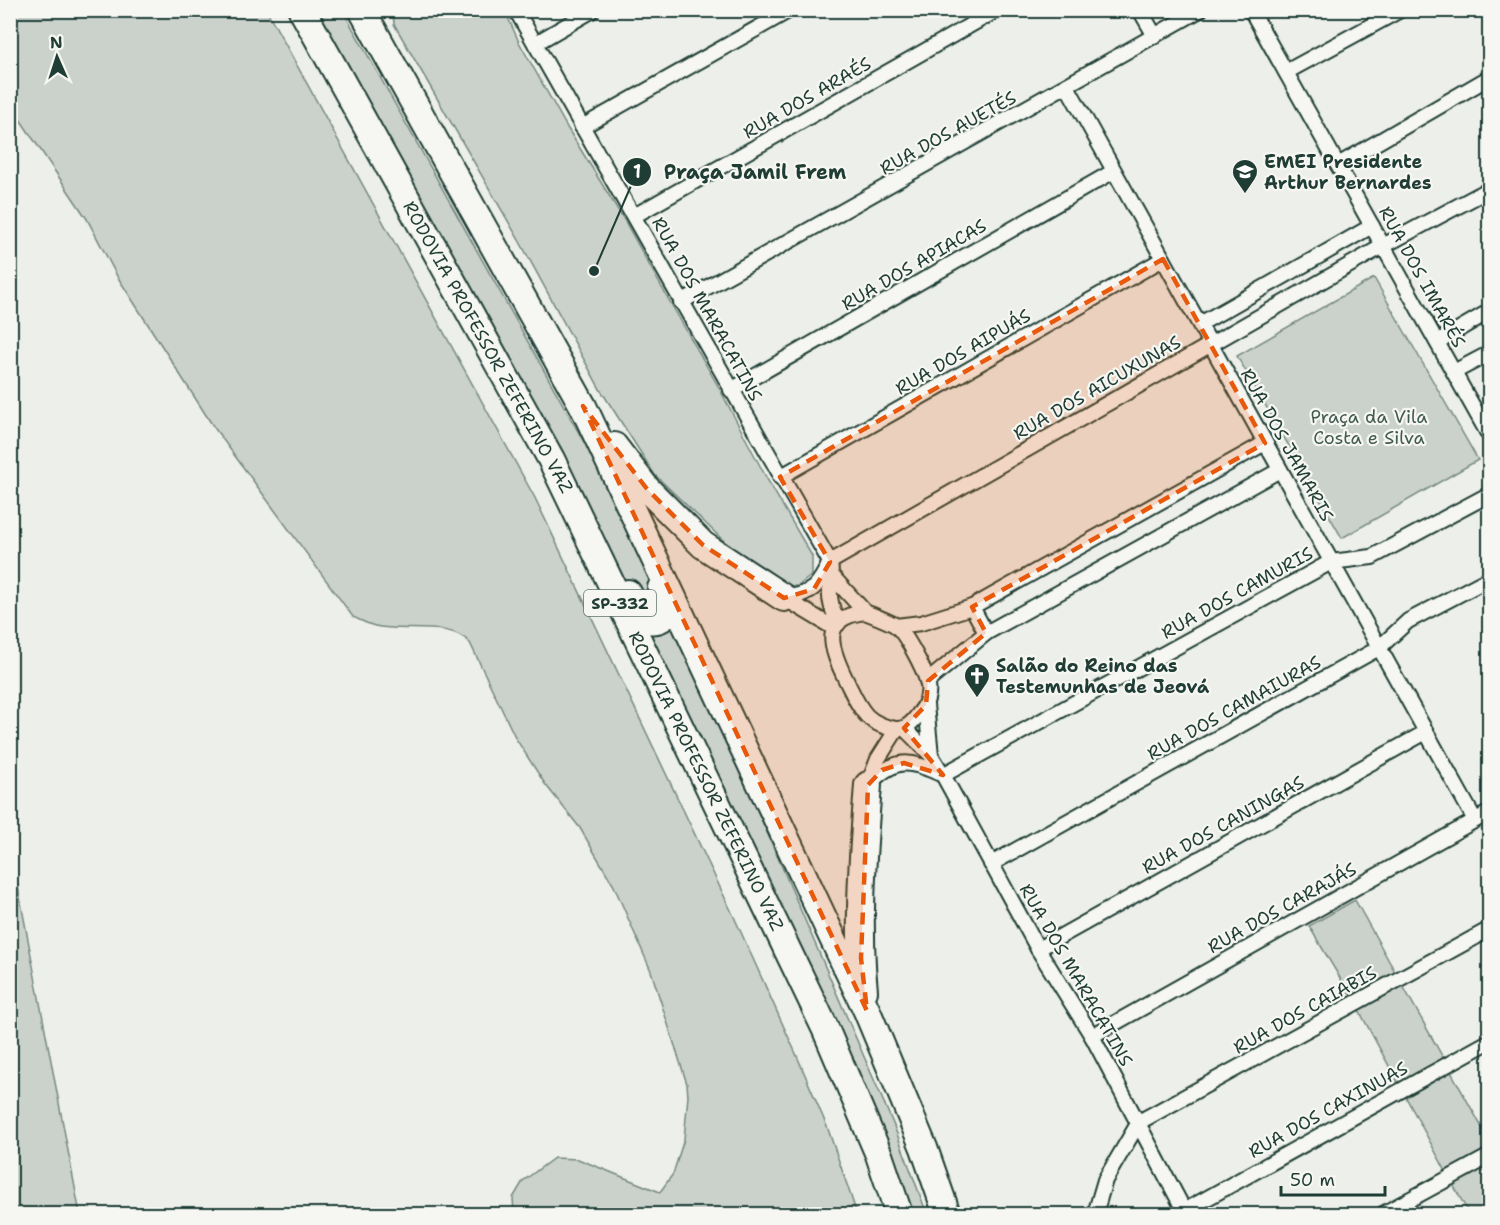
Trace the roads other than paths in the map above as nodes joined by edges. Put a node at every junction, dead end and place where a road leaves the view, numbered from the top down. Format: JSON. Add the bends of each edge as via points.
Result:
{"nodes":[{"id":1,"x":302,"y":10,"type":"edge"},
{"id":2,"x":362,"y":10,"type":"edge"},
{"id":3,"x":384,"y":10,"type":"edge"},
{"id":4,"x":516,"y":10,"type":"edge"},
{"id":5,"x":593,"y":10,"type":"edge"},
{"id":6,"x":790,"y":10,"type":"edge"},
{"id":7,"x":997,"y":10,"type":"edge"},
{"id":8,"x":1140,"y":10,"type":"edge"},
{"id":9,"x":1200,"y":10,"type":"edge"},
{"id":10,"x":1251,"y":10,"type":"edge"},
{"id":11,"x":1400,"y":10,"type":"edge"},
{"id":12,"x":1155,"y":36,"type":"junction"},
{"id":13,"x":536,"y":44,"type":"junction"},
{"id":14,"x":389,"y":57,"type":"junction"},
{"id":15,"x":1286,"y":72,"type":"junction"},
{"id":16,"x":1490,"y":76,"type":"edge"},
{"id":17,"x":1067,"y":86,"type":"junction"},
{"id":18,"x":582,"y":127,"type":"junction"},
{"id":19,"x":1338,"y":165,"type":"junction"},
{"id":20,"x":1114,"y":171,"type":"junction"},
{"id":21,"x":455,"y":176,"type":"junction"},
{"id":22,"x":1490,"y":189,"type":"edge"},
{"id":23,"x":634,"y":216,"type":"junction"},
{"id":24,"x":1372,"y":226,"type":"junction"},
{"id":25,"x":428,"y":238,"type":"junction"},
{"id":26,"x":1383,"y":246,"type":"junction"},
{"id":27,"x":1163,"y":259,"type":"junction"},
{"id":28,"x":681,"y":302,"type":"junction"},
{"id":29,"x":1490,"y":311,"type":"edge"},
{"id":30,"x":1200,"y":324,"type":"junction"},
{"id":31,"x":1437,"y":342,"type":"junction"},
{"id":32,"x":1211,"y":344,"type":"junction"},
{"id":33,"x":1490,"y":353,"type":"edge"},
{"id":34,"x":1454,"y":372,"type":"junction"},
{"id":35,"x":731,"y":390,"type":"junction"},
{"id":36,"x":583,"y":406,"type":"junction"},
{"id":37,"x":1490,"y":437,"type":"edge"},
{"id":38,"x":1265,"y":443,"type":"junction"},
{"id":39,"x":1280,"y":470,"type":"junction"},
{"id":40,"x":780,"y":477,"type":"junction"},
{"id":41,"x":1490,"y":494,"type":"edge"},
{"id":42,"x":830,"y":562,"type":"junction"},
{"id":43,"x":1331,"y":562,"type":"junction"},
{"id":44,"x":833,"y":577,"type":"junction"},
{"id":45,"x":1490,"y":578,"type":"edge"},
{"id":46,"x":784,"y":598,"type":"junction"},
{"id":47,"x":972,"y":607,"type":"junction"},
{"id":48,"x":865,"y":612,"type":"junction"},
{"id":49,"x":836,"y":626,"type":"junction"},
{"id":50,"x":896,"y":626,"type":"junction"},
{"id":51,"x":986,"y":633,"type":"junction"},
{"id":52,"x":1379,"y":648,"type":"junction"},
{"id":53,"x":928,"y":681,"type":"junction"},
{"id":54,"x":926,"y":705,"type":"junction"},
{"id":55,"x":900,"y":729,"type":"junction"},
{"id":56,"x":1426,"y":732,"type":"junction"},
{"id":57,"x":931,"y":755,"type":"junction"},
{"id":58,"x":943,"y":775,"type":"junction"},
{"id":59,"x":868,"y":785,"type":"junction"},
{"id":60,"x":1490,"y":812,"type":"edge"},
{"id":61,"x":1475,"y":820,"type":"junction"},
{"id":62,"x":991,"y":864,"type":"junction"},
{"id":63,"x":1490,"y":929,"type":"edge"},
{"id":64,"x":1038,"y":949,"type":"junction"},
{"id":65,"x":867,"y":1011,"type":"junction"},
{"id":66,"x":1092,"y":1036,"type":"junction"},
{"id":67,"x":1490,"y":1041,"type":"edge"},
{"id":68,"x":1139,"y":1122,"type":"junction"},
{"id":69,"x":1490,"y":1156,"type":"edge"},
{"id":70,"x":1185,"y":1213,"type":"edge"},
{"id":71,"x":899,"y":1215,"type":"edge"},
{"id":72,"x":947,"y":1215,"type":"edge"},
{"id":73,"x":1095,"y":1215,"type":"edge"},
{"id":74,"x":1383,"y":1215,"type":"edge"}],
"edges":[{"from":1,"to":25,"type":"highway","name":"RODOVIA PROFESSOR ZEFERINO VAZ","number":"SP-332"},
{"from":2,"to":14,"type":"highway","number":"SP-332"},
{"from":3,"to":14,"type":"highway"},
{"from":4,"to":13,"type":"street","name":"RUA DOS MARACATINS"},
{"from":5,"to":13,"type":"street"},
{"from":6,"to":18,"type":"street"},
{"from":7,"to":23,"type":"street","name":"RUA DOS ARAÉS"},
{"from":8,"to":12,"type":"street"},
{"from":9,"to":12,"type":"street","name":"RUA DOS AUETÉS"},
{"from":10,"to":15,"type":"street","name":"RUA DOS IMARÉS"},
{"from":11,"to":15,"type":"street"},
{"from":12,"to":17,"type":"street","name":"RUA DOS AUETÉS"},
{"from":13,"to":18,"type":"street","name":"RUA DOS MARACATINS"},
{"from":14,"to":21,"type":"highway","number":"SP-332"},
{"from":15,"to":19,"type":"street","name":"RUA DOS IMARÉS"},
{"from":16,"to":19,"type":"street"},
{"from":17,"to":20,"type":"street","name":"RUA DOS JAMARIS"},
{"from":17,"to":28,"type":"street","name":"RUA DOS AUETÉS"},
{"from":18,"to":23,"type":"street","name":"RUA DOS MARACATINS"},
{"from":19,"to":24,"type":"street","name":"RUA DOS IMARÉS"},
{"from":20,"to":27,"type":"street","name":"RUA DOS JAMARIS"},
{"from":20,"to":35,"type":"street","name":"RUA DOS APIACAS"},
{"from":21,"to":25,"type":"highway","via":[[474,230],[569,397],[643,548],[668,603],[663,618],[653,621],[639,615],[570,477],[445,255]]},
{"from":21,"to":36,"type":"highway","number":"SP-332"},
{"from":22,"to":26,"type":"street","name":"RUA DOS AICUXUNAS"},
{"from":23,"to":28,"type":"street","name":"RUA DOS MARACATINS"},
{"from":24,"to":26,"type":"street","name":"RUA DOS IMARÉS"},
{"from":24,"to":30,"type":"street","name":"RUA DOS AICUXUNAS"},
{"from":25,"to":71,"type":"highway","name":"RODOVIA PROFESSOR ZEFERINO VAZ","number":"SP-332","via":[[561,480],[825,1028],[879,1155]]},
{"from":26,"to":31,"type":"street","name":"RUA DOS IMARÉS"},
{"from":26,"to":32,"type":"street","name":"RUA DOS AICUXUNAS"},
{"from":27,"to":30,"type":"street","name":"RUA DOS JAMARIS"},
{"from":27,"to":40,"type":"street","name":"RUA DOS AIPUÁS"},
{"from":28,"to":35,"type":"street","name":"RUA DOS MARACATINS"},
{"from":29,"to":31,"type":"street"},
{"from":30,"to":32,"type":"street","name":"RUA DOS JAMARIS"},
{"from":31,"to":34,"type":"street","name":"RUA DOS IMARÉS"},
{"from":32,"to":38,"type":"street","name":"RUA DOS JAMARIS"},
{"from":32,"to":42,"type":"street","name":"RUA DOS AICUXUNAS"},
{"from":33,"to":34,"type":"street"},
{"from":34,"to":37,"type":"street","name":"RUA DOS IMARÉS"},
{"from":35,"to":40,"type":"street","name":"RUA DOS MARACATINS"},
{"from":36,"to":46,"type":"highway","via":[[647,489],[703,545]]},
{"from":36,"to":65,"type":"highway","number":"SP-332"},
{"from":38,"to":39,"type":"street","name":"RUA DOS JAMARIS"},
{"from":38,"to":47,"type":"street"},
{"from":39,"to":43,"type":"street","name":"RUA DOS JAMARIS"},
{"from":39,"to":51,"type":"street"},
{"from":40,"to":42,"type":"street","name":"RUA DOS MARACATINS"},
{"from":41,"to":43,"type":"street","name":"RUA DOS CAMURIS","via":[[1372,557]]},
{"from":42,"to":44,"type":"street","name":"RUA DOS MARACATINS"},
{"from":42,"to":46,"type":"street","via":[[814,589]]},
{"from":43,"to":52,"type":"street","name":"RUA DOS JAMARIS"},
{"from":43,"to":58,"type":"street","name":"RUA DOS CAMURIS"},
{"from":44,"to":48,"type":"street"},
{"from":44,"to":49,"type":"street","name":"RUA DOS MARACATINS","via":[[831,599]]},
{"from":45,"to":52,"type":"street","name":"RUA DOS CAMAIURAS","via":[[1408,621]]},
{"from":46,"to":49,"type":"street"},
{"from":47,"to":50,"type":"street","via":[[921,623]]},
{"from":47,"to":51,"type":"street"},
{"from":48,"to":49,"type":"street","via":[[844,616]]},
{"from":48,"to":50,"type":"street"},
{"from":49,"to":55,"type":"street","via":[[832,649],[853,694],[867,716],[881,725]]},
{"from":50,"to":53,"type":"street"},
{"from":51,"to":53,"type":"street"},
{"from":52,"to":56,"type":"street","name":"RUA DOS JAMARIS"},
{"from":52,"to":62,"type":"street","name":"RUA DOS CAMAIURAS"},
{"from":53,"to":54,"type":"street"},
{"from":54,"to":55,"type":"street"},
{"from":54,"to":57,"type":"street","name":"RUA DOS MARACATINS"},
{"from":55,"to":57,"type":"street","name":"RUA DOS MARACATINS"},
{"from":55,"to":59,"type":"street","via":[[878,759]]},
{"from":56,"to":61,"type":"street","name":"RUA DOS JAMARIS"},
{"from":56,"to":64,"type":"street","name":"RUA DOS CANINGAS"},
{"from":57,"to":58,"type":"street","name":"RUA DOS MARACATINS"},
{"from":58,"to":59,"type":"street","via":[[919,764],[904,763],[882,770]]},
{"from":58,"to":62,"type":"street","name":"RUA DOS MARACATINS"},
{"from":59,"to":65,"type":"highway","via":[[861,958]]},
{"from":60,"to":61,"type":"street","name":"RUA DOS CARAJÁS"},
{"from":61,"to":66,"type":"street","name":"RUA DOS CARAJÁS"},
{"from":62,"to":64,"type":"street","name":"RUA DOS MARACATINS"},
{"from":63,"to":68,"type":"street","name":"RUA DOS CAIABIS"},
{"from":64,"to":66,"type":"street","name":"RUA DOS MARACATINS"},
{"from":65,"to":72,"type":"highway","number":"SP-332","via":[[924,1148]]},
{"from":66,"to":68,"type":"street","name":"RUA DOS MARACATINS"},
{"from":67,"to":70,"type":"street","name":"RUA DOS CAXINUAS"},
{"from":68,"to":70,"type":"street","name":"RUA DOS MARACATINS"},
{"from":68,"to":73,"type":"street","via":[[1105,1180]]},
{"from":69,"to":74,"type":"street"}]}
